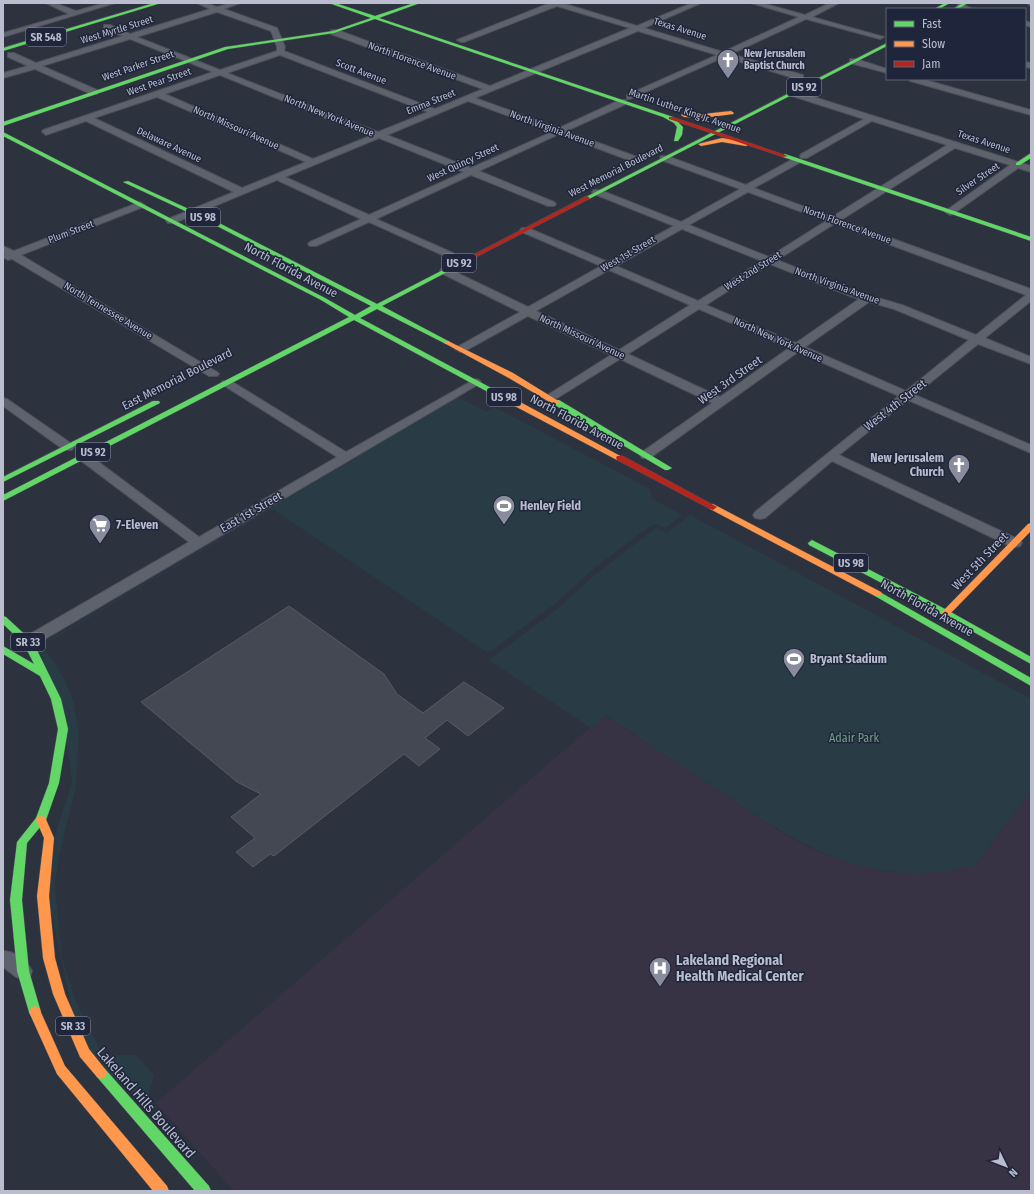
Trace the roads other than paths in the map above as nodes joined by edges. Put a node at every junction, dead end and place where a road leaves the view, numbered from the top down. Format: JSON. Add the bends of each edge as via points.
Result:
{"nodes":[{"id":1,"x":49,"y":3,"type":"edge"},
{"id":2,"x":112,"y":3,"type":"edge"},
{"id":3,"x":132,"y":3,"type":"edge"},
{"id":4,"x":158,"y":3,"type":"edge"},
{"id":5,"x":200,"y":3,"type":"edge"},
{"id":6,"x":237,"y":3,"type":"edge"},
{"id":7,"x":331,"y":3,"type":"edge"},
{"id":8,"x":350,"y":3,"type":"edge"},
{"id":9,"x":418,"y":3,"type":"edge"},
{"id":10,"x":556,"y":3,"type":"edge"},
{"id":11,"x":698,"y":3,"type":"edge"},
{"id":12,"x":754,"y":3,"type":"edge"},
{"id":13,"x":836,"y":3,"type":"edge"},
{"id":14,"x":948,"y":3,"type":"edge"},
{"id":15,"x":938,"y":8,"type":"edge"},
{"id":16,"x":217,"y":9,"type":"junction"},
{"id":17,"x":76,"y":14,"type":"junction"},
{"id":18,"x":380,"y":16,"type":"junction"},
{"id":19,"x":805,"y":17,"type":"junction"},
{"id":20,"x":107,"y":27,"type":"dead end"},
{"id":21,"x":637,"y":28,"type":"junction"},
{"id":22,"x":334,"y":32,"type":"junction"},
{"id":23,"x":3,"y":35,"type":"edge"},
{"id":24,"x":130,"y":36,"type":"junction"},
{"id":25,"x":885,"y":38,"type":"edge"},
{"id":26,"x":278,"y":40,"type":"junction"},
{"id":27,"x":461,"y":40,"type":"junction"},
{"id":28,"x":3,"y":41,"type":"edge"},
{"id":29,"x":7,"y":52,"type":"edge"},
{"id":30,"x":280,"y":52,"type":"junction"},
{"id":31,"x":723,"y":54,"type":"junction"},
{"id":32,"x":188,"y":60,"type":"junction"},
{"id":33,"x":853,"y":61,"type":"junction"},
{"id":34,"x":36,"y":66,"type":"junction"},
{"id":35,"x":538,"y":70,"type":"junction"},
{"id":36,"x":886,"y":71,"type":"edge"},
{"id":37,"x":219,"y":72,"type":"junction"},
{"id":38,"x":3,"y":76,"type":"edge"},
{"id":39,"x":803,"y":76,"type":"joint"},
{"id":40,"x":916,"y":80,"type":"edge"},
{"id":41,"x":787,"y":84,"type":"dead end"},
{"id":42,"x":491,"y":89,"type":"junction"},
{"id":43,"x":94,"y":92,"type":"junction"},
{"id":44,"x":792,"y":93,"type":"junction"},
{"id":45,"x":158,"y":94,"type":"junction"},
{"id":46,"x":468,"y":98,"type":"junction"},
{"id":47,"x":627,"y":100,"type":"junction"},
{"id":48,"x":742,"y":107,"type":"dead end"},
{"id":49,"x":436,"y":112,"type":"junction"},
{"id":50,"x":731,"y":113,"type":"junction"},
{"id":51,"x":1031,"y":113,"type":"edge"},
{"id":52,"x":663,"y":115,"type":"junction"},
{"id":53,"x":684,"y":115,"type":"junction"},
{"id":54,"x":747,"y":116,"type":"junction"},
{"id":55,"x":87,"y":118,"type":"junction"},
{"id":56,"x":871,"y":118,"type":"junction"},
{"id":57,"x":5,"y":121,"type":"edge"},
{"id":58,"x":705,"y":126,"type":"junction"},
{"id":59,"x":18,"y":127,"type":"dead end"},
{"id":60,"x":717,"y":131,"type":"junction"},
{"id":61,"x":558,"y":132,"type":"junction"},
{"id":62,"x":3,"y":134,"type":"edge"},
{"id":63,"x":378,"y":135,"type":"junction"},
{"id":64,"x":42,"y":137,"type":"dead end"},
{"id":65,"x":749,"y":142,"type":"junction"},
{"id":66,"x":955,"y":144,"type":"junction"},
{"id":67,"x":685,"y":148,"type":"junction"},
{"id":68,"x":1031,"y":154,"type":"edge"},
{"id":69,"x":640,"y":158,"type":"joint"},
{"id":70,"x":664,"y":158,"type":"junction"},
{"id":71,"x":800,"y":158,"type":"junction"},
{"id":72,"x":313,"y":162,"type":"junction"},
{"id":73,"x":1018,"y":164,"type":"junction"},
{"id":74,"x":623,"y":167,"type":"dead end"},
{"id":75,"x":1031,"y":169,"type":"edge"},
{"id":76,"x":470,"y":172,"type":"junction"},
{"id":77,"x":114,"y":176,"type":"dead end"},
{"id":78,"x":278,"y":177,"type":"junction"},
{"id":79,"x":746,"y":188,"type":"junction"},
{"id":80,"x":887,"y":188,"type":"junction"},
{"id":81,"x":242,"y":192,"type":"junction"},
{"id":82,"x":598,"y":192,"type":"junction"},
{"id":83,"x":554,"y":202,"type":"joint"},
{"id":84,"x":140,"y":205,"type":"junction"},
{"id":85,"x":538,"y":210,"type":"dead end"},
{"id":86,"x":953,"y":210,"type":"junction"},
{"id":87,"x":192,"y":212,"type":"junction"},
{"id":88,"x":368,"y":218,"type":"junction"},
{"id":89,"x":171,"y":221,"type":"junction"},
{"id":90,"x":834,"y":221,"type":"junction"},
{"id":91,"x":680,"y":225,"type":"junction"},
{"id":92,"x":525,"y":230,"type":"junction"},
{"id":93,"x":1031,"y":233,"type":"edge"},
{"id":94,"x":1031,"y":239,"type":"edge"},
{"id":95,"x":313,"y":244,"type":"dead end"},
{"id":96,"x":3,"y":249,"type":"edge"},
{"id":97,"x":452,"y":253,"type":"joint"},
{"id":98,"x":8,"y":257,"type":"edge"},
{"id":99,"x":769,"y":260,"type":"junction"},
{"id":100,"x":436,"y":261,"type":"dead end"},
{"id":101,"x":608,"y":266,"type":"junction"},
{"id":102,"x":445,"y":271,"type":"junction"},
{"id":103,"x":1031,"y":293,"type":"edge"},
{"id":104,"x":372,"y":294,"type":"dead end"},
{"id":105,"x":1031,"y":296,"type":"edge"},
{"id":106,"x":362,"y":298,"type":"junction"},
{"id":107,"x":867,"y":298,"type":"junction"},
{"id":108,"x":698,"y":305,"type":"junction"},
{"id":109,"x":377,"y":306,"type":"junction"},
{"id":110,"x":341,"y":309,"type":"junction"},
{"id":111,"x":526,"y":311,"type":"junction"},
{"id":112,"x":330,"y":315,"type":"dead end"},
{"id":113,"x":354,"y":317,"type":"junction"},
{"id":114,"x":977,"y":339,"type":"junction"},
{"id":115,"x":798,"y":348,"type":"junction"},
{"id":116,"x":461,"y":349,"type":"junction"},
{"id":117,"x":619,"y":355,"type":"junction"},
{"id":118,"x":1031,"y":361,"type":"edge"},
{"id":119,"x":447,"y":367,"type":"junction"},
{"id":120,"x":217,"y":372,"type":"joint"},
{"id":121,"x":202,"y":380,"type":"dead end"},
{"id":122,"x":475,"y":382,"type":"junction"},
{"id":123,"x":227,"y":383,"type":"junction"},
{"id":124,"x":907,"y":396,"type":"junction"},
{"id":125,"x":165,"y":398,"type":"dead end"},
{"id":126,"x":550,"y":398,"type":"junction"},
{"id":127,"x":3,"y":401,"type":"edge"},
{"id":128,"x":720,"y":402,"type":"junction"},
{"id":129,"x":68,"y":447,"type":"junction"},
{"id":130,"x":1031,"y":449,"type":"edge"},
{"id":131,"x":646,"y":455,"type":"junction"},
{"id":132,"x":831,"y":456,"type":"junction"},
{"id":133,"x":84,"y":457,"type":"junction"},
{"id":134,"x":346,"y":457,"type":"junction"},
{"id":135,"x":674,"y":471,"type":"dead end"},
{"id":136,"x":3,"y":480,"type":"edge"},
{"id":137,"x":3,"y":498,"type":"edge"},
{"id":138,"x":760,"y":515,"type":"dead end"},
{"id":139,"x":1031,"y":526,"type":"edge"},
{"id":140,"x":802,"y":537,"type":"dead end"},
{"id":141,"x":199,"y":542,"type":"junction"},
{"id":142,"x":1015,"y":543,"type":"junction"},
{"id":143,"x":891,"y":601,"type":"junction"},
{"id":144,"x":946,"y":613,"type":"junction"},
{"id":145,"x":3,"y":619,"type":"edge"},
{"id":146,"x":28,"y":642,"type":"junction"},
{"id":147,"x":3,"y":649,"type":"edge"},
{"id":148,"x":1031,"y":662,"type":"edge"},
{"id":149,"x":42,"y":673,"type":"junction"},
{"id":150,"x":1031,"y":682,"type":"edge"},
{"id":151,"x":41,"y":820,"type":"junction"},
{"id":152,"x":16,"y":900,"type":"junction"},
{"id":153,"x":3,"y":928,"type":"edge"},
{"id":154,"x":3,"y":959,"type":"edge"},
{"id":155,"x":23,"y":971,"type":"junction"},
{"id":156,"x":162,"y":1191,"type":"edge"},
{"id":157,"x":204,"y":1191,"type":"edge"}],
"edges":[{"from":1,"to":17,"type":"street"},
{"from":2,"to":17,"type":"street"},
{"from":3,"to":28,"type":"main road","number":"SR 548"},
{"from":4,"to":29,"type":"main road","number":"SR 548"},
{"from":5,"to":16,"type":"street"},
{"from":6,"to":16,"type":"street","name":"West Myrtle Street"},
{"from":7,"to":18,"type":"main road","name":"Martin Luther King Jr. Avenue"},
{"from":8,"to":18,"type":"main road","name":"Martin Luther King Jr. Avenue"},
{"from":9,"to":18,"type":"main road"},
{"from":10,"to":21,"type":"street","name":"Texas Avenue"},
{"from":10,"to":27,"type":"street"},
{"from":11,"to":21,"type":"street","name":"Emma Street"},
{"from":12,"to":19,"type":"street"},
{"from":13,"to":19,"type":"street","name":"West Quincy Street"},
{"from":14,"to":15,"type":"main road"},
{"from":16,"to":24,"type":"street","name":"West Myrtle Street"},
{"from":16,"to":26,"type":"street","via":[[274,30]]},
{"from":17,"to":23,"type":"street"},
{"from":18,"to":22,"type":"main road"},
{"from":18,"to":27,"type":"main road","name":"Martin Luther King Jr. Avenue"},
{"from":18,"to":35,"type":"main road","name":"Martin Luther King Jr. Avenue"},
{"from":19,"to":25,"type":"street"},
{"from":19,"to":31,"type":"street","name":"West Quincy Street"},
{"from":20,"to":24,"type":"street","name":"North New York Avenue"},
{"from":21,"to":31,"type":"street","name":"Texas Avenue"},
{"from":21,"to":35,"type":"street","name":"Emma Street"},
{"from":22,"to":26,"type":"main road"},
{"from":22,"to":42,"type":"street","name":"North Florence Avenue"},
{"from":24,"to":32,"type":"street","name":"North New York Avenue"},
{"from":24,"to":34,"type":"street","name":"West Myrtle Street"},
{"from":25,"to":33,"type":"main road","name":"West Memorial Boulevard","number":"US 92"},
{"from":25,"to":33,"type":"main road","via":[[856,49],[849,58]]},
{"from":26,"to":30,"type":"street"},
{"from":26,"to":32,"type":"main road","name":"West Parker Street","via":[[232,47]]},
{"from":27,"to":35,"type":"main road","name":"Martin Luther King Jr. Avenue"},
{"from":29,"to":34,"type":"street"},
{"from":30,"to":37,"type":"street","name":"West Pear Street"},
{"from":30,"to":49,"type":"street","name":"Scott Avenue"},
{"from":31,"to":39,"type":"street","name":"Texas Avenue"},
{"from":31,"to":47,"type":"street","name":"West Quincy Street"},
{"from":32,"to":37,"type":"street","name":"North New York Avenue"},
{"from":32,"to":43,"type":"main road","name":"West Parker Street"},
{"from":33,"to":36,"type":"street"},
{"from":33,"to":44,"type":"main road","name":"West Memorial Boulevard","number":"US 92"},
{"from":34,"to":38,"type":"street","name":"West Myrtle Street"},
{"from":34,"to":43,"type":"street"},
{"from":35,"to":42,"type":"street","name":"Emma Street"},
{"from":35,"to":47,"type":"main road","name":"Martin Luther King Jr. Avenue"},
{"from":37,"to":45,"type":"street","name":"West Pear Street"},
{"from":37,"to":63,"type":"street","name":"North New York Avenue"},
{"from":39,"to":41,"type":"main road","number":"US 92"},
{"from":40,"to":51,"type":"street"},
{"from":42,"to":46,"type":"street","name":"Emma Street"},
{"from":43,"to":57,"type":"main road","name":"West Parker Street"},
{"from":44,"to":54,"type":"main road","name":"West Memorial Boulevard","number":"US 92"},
{"from":44,"to":56,"type":"street","name":"Texas Avenue"},
{"from":45,"to":55,"type":"street","name":"West Pear Street"},
{"from":45,"to":72,"type":"street","name":"North Missouri Avenue"},
{"from":46,"to":49,"type":"street","name":"Emma Street"},
{"from":46,"to":61,"type":"street","name":"North Virginia Avenue"},
{"from":47,"to":52,"type":"main road","name":"Martin Luther King Jr. Avenue"},
{"from":47,"to":53,"type":"main road","name":"Martin Luther King Jr. Avenue"},
{"from":47,"to":61,"type":"street","name":"West Quincy Street"},
{"from":48,"to":50,"type":"main road","name":"West Memorial Boulevard"},
{"from":49,"to":63,"type":"street","name":"Emma Street"},
{"from":50,"to":53,"type":"main road"},
{"from":50,"to":58,"type":"main road","name":"West Memorial Boulevard"},
{"from":52,"to":58,"type":"main road","name":"Martin Luther King Jr. Avenue"},
{"from":52,"to":58,"type":"main road","name":"West Memorial Boulevard","via":[[678,122],[681,128],[681,133],[673,142]]},
{"from":53,"to":58,"type":"main road","name":"Martin Luther King Jr. Avenue"},
{"from":54,"to":60,"type":"main road","name":"West Memorial Boulevard","number":"US 92"},
{"from":54,"to":65,"type":"main road","via":[[742,130]]},
{"from":55,"to":64,"type":"street","name":"West Pear Street"},
{"from":55,"to":81,"type":"street","name":"Delaware Avenue"},
{"from":56,"to":66,"type":"street","name":"Texas Avenue"},
{"from":56,"to":71,"type":"street","name":"West 1st Street"},
{"from":57,"to":59,"type":"main road"},
{"from":58,"to":60,"type":"main road","name":"Martin Luther King Jr. Avenue"},
{"from":60,"to":65,"type":"main road","name":"Martin Luther King Jr. Avenue"},
{"from":60,"to":67,"type":"main road","name":"West Memorial Boulevard","number":"US 92"},
{"from":61,"to":69,"type":"street","name":"North Virginia Avenue"},
{"from":61,"to":76,"type":"street","name":"West Quincy Street"},
{"from":62,"to":84,"type":"main road","name":"North Florida Avenue","number":"US 98"},
{"from":63,"to":72,"type":"street","name":"Emma Street"},
{"from":63,"to":76,"type":"street","name":"North New York Avenue"},
{"from":65,"to":67,"type":"main road","via":[[716,140]]},
{"from":65,"to":71,"type":"main road","name":"Martin Luther King Jr. Avenue"},
{"from":66,"to":73,"type":"street","name":"Texas Avenue"},
{"from":66,"to":80,"type":"street","name":"West 2nd Street"},
{"from":67,"to":70,"type":"main road","name":"West Memorial Boulevard","number":"US 92"},
{"from":68,"to":73,"type":"main road"},
{"from":69,"to":74,"type":"main road","name":"West Memorial Boulevard"},
{"from":70,"to":79,"type":"street","name":"North Florence Avenue"},
{"from":70,"to":82,"type":"main road","name":"West Memorial Boulevard","number":"US 92"},
{"from":71,"to":79,"type":"street","name":"West 1st Street"},
{"from":71,"to":80,"type":"main road","name":"Martin Luther King Jr. Avenue"},
{"from":72,"to":78,"type":"street","name":"Emma Street"},
{"from":73,"to":75,"type":"street","name":"Texas Avenue"},
{"from":73,"to":86,"type":"street","name":"Silver Street"},
{"from":76,"to":83,"type":"street","name":"North New York Avenue"},
{"from":76,"to":88,"type":"street","name":"West Quincy Street"},
{"from":77,"to":87,"type":"main road","name":"North Florida Avenue","number":"US 98"},
{"from":78,"to":81,"type":"street","name":"Emma Street"},
{"from":78,"to":88,"type":"street"},
{"from":79,"to":90,"type":"street","name":"North Florence Avenue"},
{"from":79,"to":91,"type":"street","name":"West 1st Street"},
{"from":80,"to":86,"type":"main road","name":"Martin Luther King Jr. Avenue"},
{"from":80,"to":90,"type":"street","name":"West 2nd Street"},
{"from":81,"to":87,"type":"street","name":"Emma Street"},
{"from":82,"to":91,"type":"street","name":"North Virginia Avenue"},
{"from":82,"to":92,"type":"main road","name":"West Memorial Boulevard","number":"US 92"},
{"from":83,"to":85,"type":"main road"},
{"from":84,"to":89,"type":"main road","name":"North Florida Avenue","number":"US 98"},
{"from":84,"to":98,"type":"street","name":"Plum Street"},
{"from":86,"to":93,"type":"main road","name":"Martin Luther King Jr. Avenue"},
{"from":86,"to":94,"type":"main road","name":"Martin Luther King Jr. Avenue"},
{"from":87,"to":89,"type":"street","name":"Emma Street"},
{"from":87,"to":106,"type":"main road","name":"North Florida Avenue","number":"US 98"},
{"from":88,"to":95,"type":"street","name":"West Quincy Street"},
{"from":88,"to":97,"type":"street"},
{"from":89,"to":110,"type":"main road","name":"North Florida Avenue","number":"US 98"},
{"from":90,"to":99,"type":"street","name":"West 2nd Street"},
{"from":90,"to":103,"type":"street","name":"North Florence Avenue"},
{"from":91,"to":99,"type":"street","name":"North Virginia Avenue"},
{"from":91,"to":101,"type":"street","name":"West 1st Street"},
{"from":92,"to":101,"type":"street","name":"North New York Avenue"},
{"from":92,"to":102,"type":"main road","name":"West Memorial Boulevard","number":"US 92"},
{"from":96,"to":98,"type":"street","name":"North Tennessee Avenue"},
{"from":97,"to":100,"type":"main road","number":"US 92"},
{"from":98,"to":120,"type":"street","name":"North Tennessee Avenue"},
{"from":99,"to":107,"type":"street","name":"North Virginia Avenue"},
{"from":99,"to":108,"type":"street","name":"West 2nd Street"},
{"from":101,"to":108,"type":"street","name":"North New York Avenue"},
{"from":101,"to":111,"type":"street","name":"West 1st Street"},
{"from":102,"to":109,"type":"main road","name":"West Memorial Boulevard","number":"US 92"},
{"from":102,"to":111,"type":"street","name":"North Missouri Avenue"},
{"from":104,"to":106,"type":"main road"},
{"from":105,"to":114,"type":"street","name":"West 4th Street"},
{"from":106,"to":109,"type":"main road","name":"North Florida Avenue","number":"US 98"},
{"from":106,"to":110,"type":"main road"},
{"from":107,"to":114,"type":"street","name":"North Virginia Avenue","via":[[898,307]]},
{"from":107,"to":115,"type":"street","name":"West 3rd Street"},
{"from":108,"to":115,"type":"street","name":"North New York Avenue"},
{"from":108,"to":117,"type":"street","name":"West 2nd Street"},
{"from":109,"to":113,"type":"main road","name":"West Memorial Boulevard","number":"US 92"},
{"from":109,"to":116,"type":"main road","name":"North Florida Avenue","number":"US 98"},
{"from":110,"to":112,"type":"main road"},
{"from":110,"to":113,"type":"main road","name":"North Florida Avenue","number":"US 98"},
{"from":111,"to":116,"type":"street","name":"West 1st Street"},
{"from":111,"to":117,"type":"street","name":"North Missouri Avenue"},
{"from":113,"to":119,"type":"main road","name":"North Florida Avenue","number":"US 98"},
{"from":113,"to":123,"type":"main road","number":"US 92"},
{"from":114,"to":118,"type":"street","name":"North Virginia Avenue"},
{"from":114,"to":124,"type":"street","name":"West 4th Street"},
{"from":115,"to":124,"type":"street","name":"North New York Avenue"},
{"from":115,"to":128,"type":"street","name":"West 3rd Street"},
{"from":116,"to":126,"type":"main road","name":"North Florida Avenue","number":"US 98"},
{"from":117,"to":126,"type":"street","name":"West 2nd Street"},
{"from":117,"to":128,"type":"street","name":"North Missouri Avenue"},
{"from":119,"to":122,"type":"main road","name":"North Florida Avenue","number":"US 98"},
{"from":119,"to":131,"type":"main road","via":[[474,375],[609,447],[627,453]]},
{"from":120,"to":121,"type":"main road","name":"East Memorial Boulevard"},
{"from":122,"to":134,"type":"street","name":"East 1st Street"},
{"from":122,"to":143,"type":"main road","name":"North Florida Avenue","number":"US 98"},
{"from":123,"to":133,"type":"main road","number":"US 92"},
{"from":123,"to":134,"type":"street"},
{"from":124,"to":130,"type":"street","name":"North New York Avenue"},
{"from":124,"to":132,"type":"street","name":"West 4th Street"},
{"from":125,"to":129,"type":"main road","name":"East Memorial Boulevard","number":"US 92"},
{"from":126,"to":131,"type":"main road","name":"North Florida Avenue","number":"US 98"},
{"from":127,"to":129,"type":"street"},
{"from":128,"to":131,"type":"street","name":"West 3rd Street"},
{"from":129,"to":136,"type":"main road","name":"East Memorial Boulevard","number":"US 92"},
{"from":131,"to":135,"type":"main road","name":"North Florida Avenue","number":"US 98"},
{"from":132,"to":138,"type":"street","name":"West 4th Street"},
{"from":132,"to":142,"type":"street"},
{"from":133,"to":137,"type":"main road","number":"US 92"},
{"from":133,"to":141,"type":"street"},
{"from":134,"to":141,"type":"street","name":"East 1st Street"},
{"from":139,"to":142,"type":"main road","name":"West 5th Street"},
{"from":140,"to":144,"type":"main road","name":"North Florida Avenue","number":"US 98"},
{"from":141,"to":146,"type":"street","name":"East 1st Street"},
{"from":142,"to":144,"type":"main road","name":"West 5th Street"},
{"from":143,"to":144,"type":"main road"},
{"from":143,"to":150,"type":"main road","name":"North Florida Avenue","number":"US 98"},
{"from":144,"to":148,"type":"main road","name":"North Florida Avenue","number":"US 98"},
{"from":145,"to":146,"type":"main road","number":"SR 33"},
{"from":146,"to":149,"type":"main road","number":"SR 33"},
{"from":147,"to":149,"type":"main road","number":"SR 33"},
{"from":149,"to":151,"type":"main road","number":"SR 33","via":[[56,699],[63,729],[54,783]]},
{"from":151,"to":152,"type":"main road","number":"SR 33","via":[[22,842]]},
{"from":151,"to":157,"type":"main road","name":"Lakeland Hills Boulevard","number":"SR 33","via":[[49,838],[43,896],[49,958],[59,994],[84,1053]]},
{"from":152,"to":153,"type":"street","via":[[12,919]]},
{"from":152,"to":155,"type":"main road","number":"SR 33"},
{"from":154,"to":155,"type":"street","via":[[8,959]]},
{"from":155,"to":156,"type":"main road","number":"SR 33","via":[[33,1006],[61,1070]]}]}
